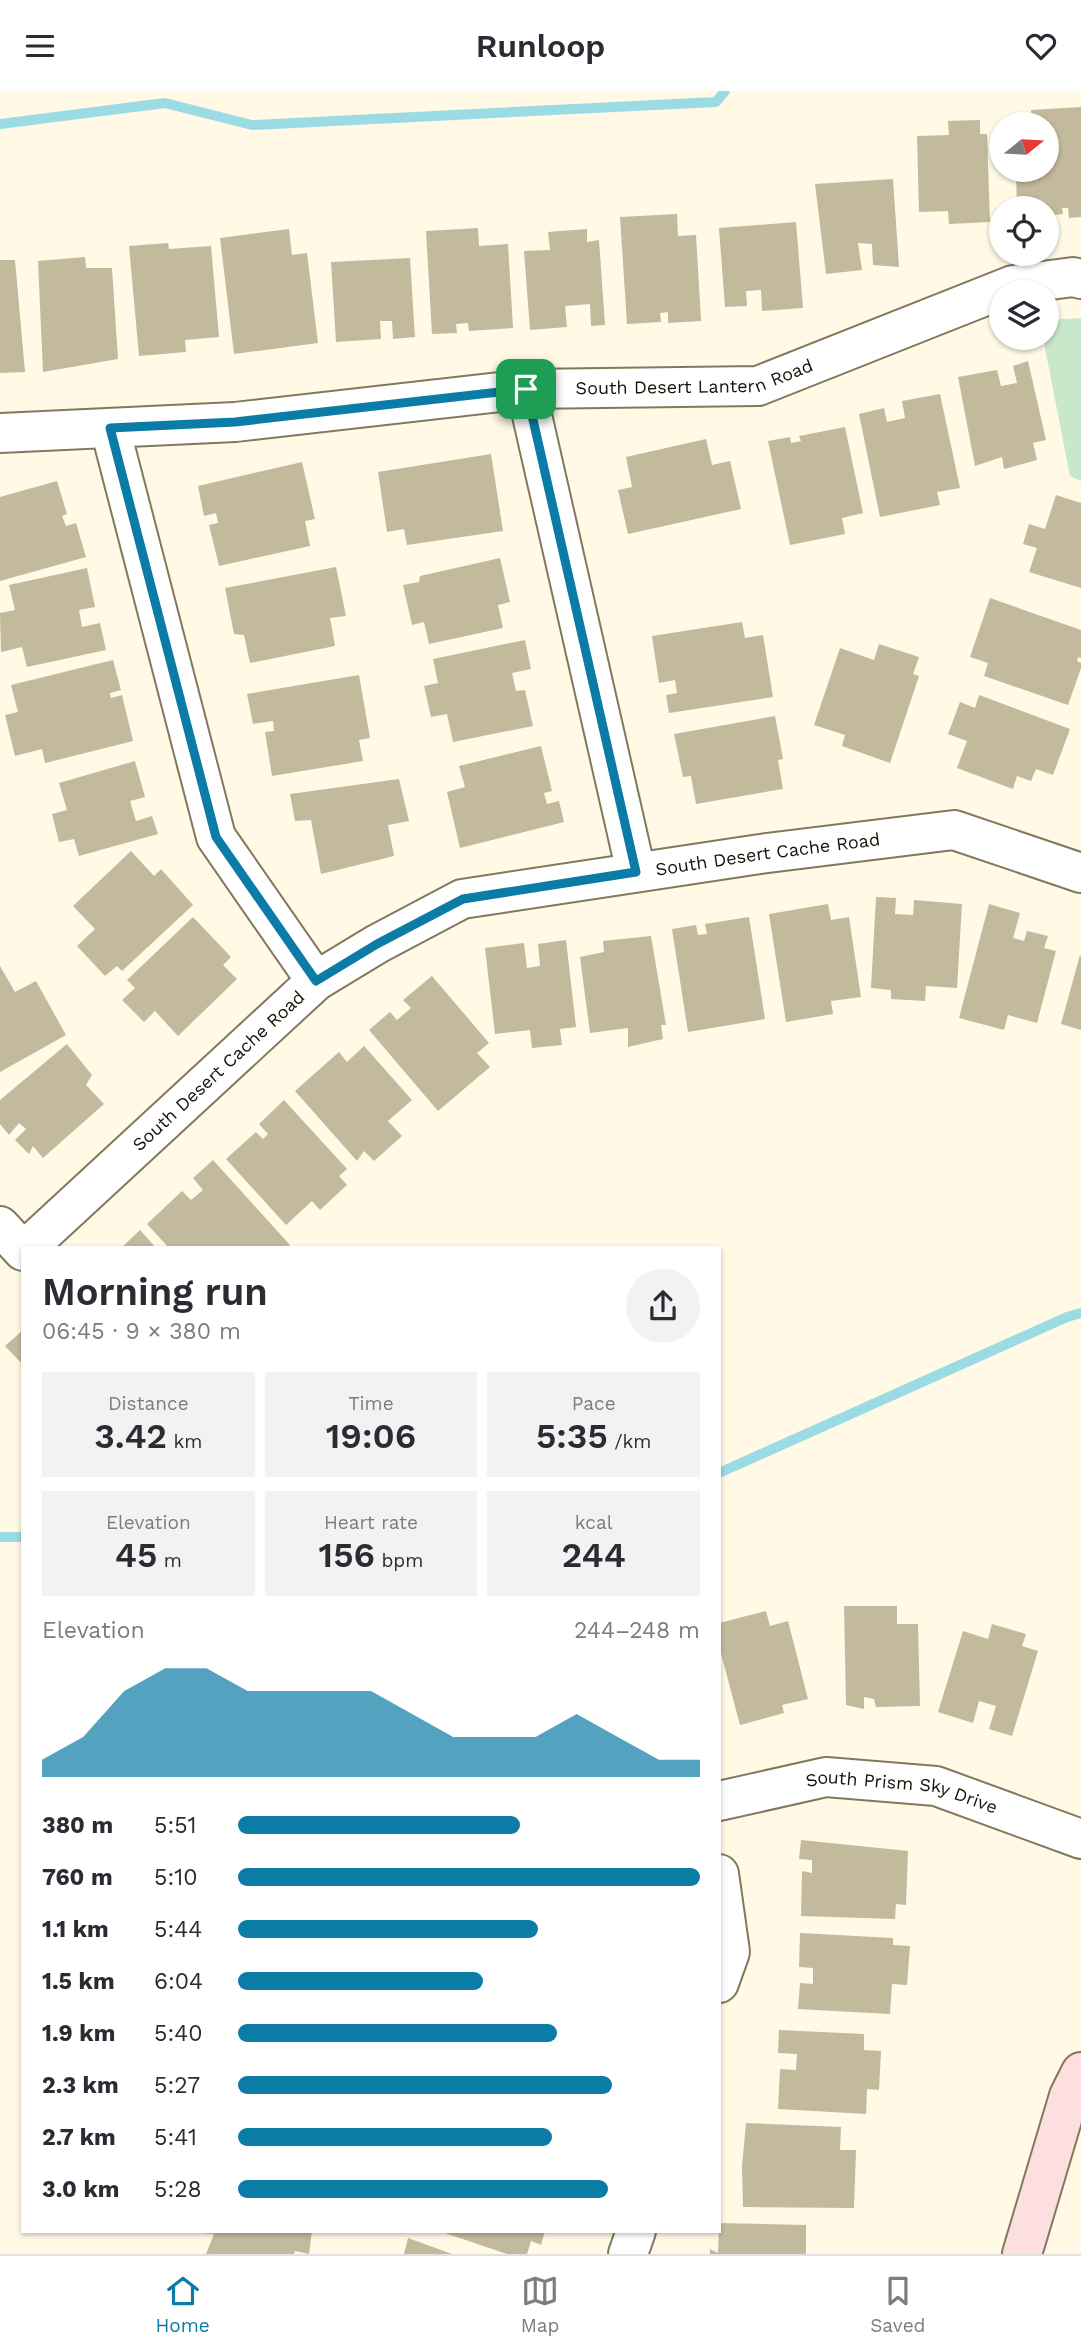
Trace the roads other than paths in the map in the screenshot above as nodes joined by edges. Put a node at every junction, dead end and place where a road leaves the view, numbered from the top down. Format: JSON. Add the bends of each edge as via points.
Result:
{"nodes":[{"id":1,"x":1081,"y":279,"type":"edge"},
{"id":2,"x":526,"y":389,"type":"junction"},
{"id":3,"x":110,"y":428,"type":"junction"},
{"id":4,"x":0,"y":433,"type":"edge"},
{"id":5,"x":1078,"y":862,"type":"edge"},
{"id":6,"x":636,"y":872,"type":"junction"},
{"id":7,"x":316,"y":981,"type":"junction"},
{"id":8,"x":0,"y":1226,"type":"edge"},
{"id":9,"x":29,"y":1246,"type":"edge"},
{"id":10,"x":21,"y":1250,"type":"edge"},
{"id":11,"x":21,"y":1254,"type":"edge"},
{"id":12,"x":0,"y":1273,"type":"edge"},
{"id":13,"x":721,"y":1801,"type":"edge"},
{"id":14,"x":1081,"y":1839,"type":"edge"},
{"id":15,"x":721,"y":1888,"type":"edge"},
{"id":16,"x":721,"y":1977,"type":"edge"},
{"id":17,"x":1081,"y":2072,"type":"edge"},
{"id":18,"x":635,"y":2233,"type":"edge"},
{"id":19,"x":628,"y":2254,"type":"edge"},
{"id":20,"x":1022,"y":2254,"type":"edge"}],
"edges":[{"from":1,"to":2,"type":"street","name":"South Desert Lantern Road","via":[[1013,285],[758,386]]},
{"from":2,"to":3,"type":"street","name":"South Desert Lantern Road","via":[[235,422]]},
{"from":2,"to":6,"type":"street"},
{"from":3,"to":4,"type":"street","name":"South Desert Lantern Road"},
{"from":3,"to":7,"type":"street","via":[[216,837]]},
{"from":5,"to":6,"type":"street","name":"South Desert Cache Road","via":[[954,830]]},
{"from":6,"to":7,"type":"street","name":"South Desert Cache Road","via":[[463,899]]},
{"from":7,"to":9,"type":"street","name":"South Desert Cache Road"},
{"from":8,"to":10,"type":"street"},
{"from":11,"to":12,"type":"street"},
{"from":13,"to":14,"type":"street","name":"South Prism Sky Drive","via":[[826,1777],[936,1786]]},
{"from":15,"to":16,"type":"street","via":[[730,1952]]},
{"from":17,"to":20,"type":"main road","via":[[1069,2096]]},
{"from":18,"to":19,"type":"street"}]}
